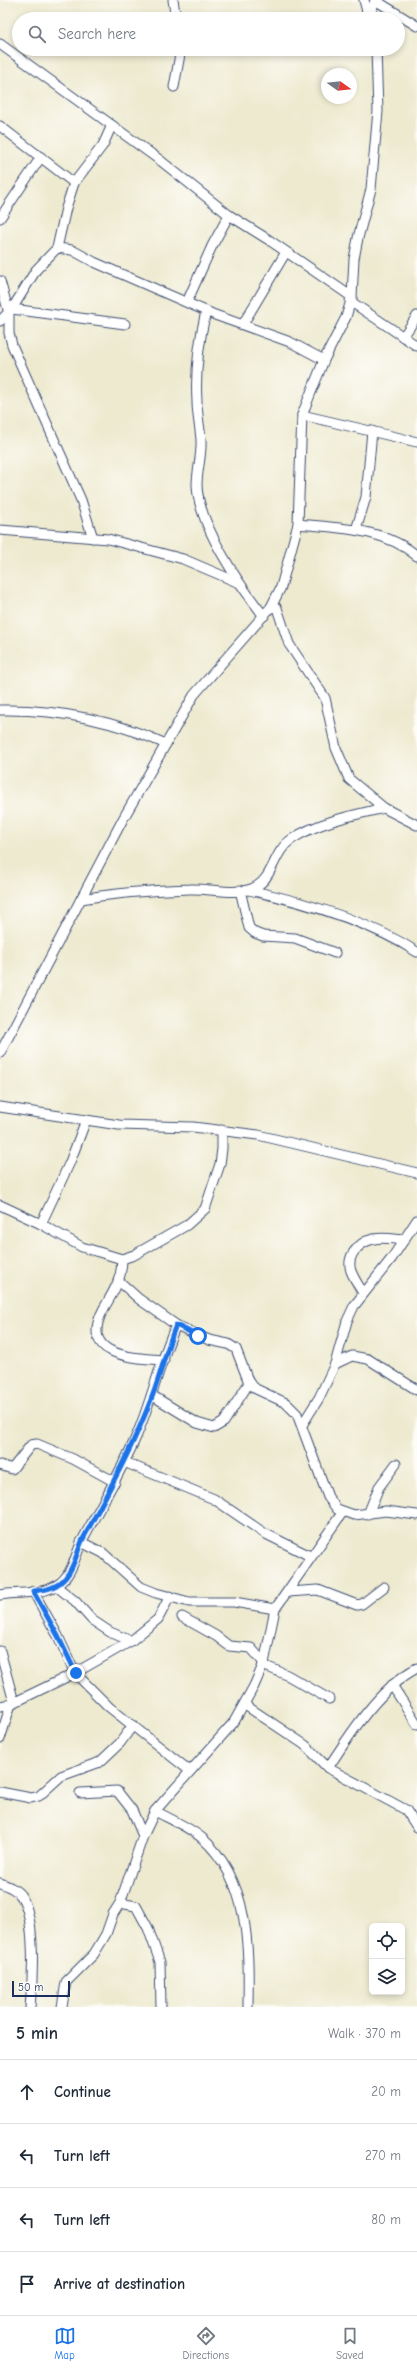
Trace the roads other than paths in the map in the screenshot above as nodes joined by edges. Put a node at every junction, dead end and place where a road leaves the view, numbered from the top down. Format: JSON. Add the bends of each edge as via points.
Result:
{"nodes":[{"id":1,"x":173,"y":0,"type":"edge"},
{"id":2,"x":364,"y":0,"type":"edge"},
{"id":3,"x":375,"y":0,"type":"edge"},
{"id":4,"x":175,"y":12,"type":"edge"},
{"id":5,"x":367,"y":12,"type":"edge"},
{"id":6,"x":371,"y":12,"type":"edge"},
{"id":7,"x":394,"y":12,"type":"edge"},
{"id":8,"x":405,"y":19,"type":"edge"},
{"id":9,"x":417,"y":26,"type":"edge"},
{"id":10,"x":0,"y":44,"type":"edge"},
{"id":11,"x":12,"y":53,"type":"edge"},
{"id":12,"x":17,"y":56,"type":"edge"},
{"id":13,"x":180,"y":56,"type":"edge"},
{"id":14,"x":377,"y":56,"type":"edge"},
{"id":15,"x":174,"y":87,"type":"dead end"},
{"id":16,"x":112,"y":125,"type":"junction"},
{"id":17,"x":0,"y":126,"type":"edge"},
{"id":18,"x":41,"y":157,"type":"junction"},
{"id":19,"x":74,"y":183,"type":"junction"},
{"id":20,"x":229,"y":215,"type":"junction"},
{"id":21,"x":0,"y":218,"type":"edge"},
{"id":22,"x":57,"y":248,"type":"junction"},
{"id":23,"x":286,"y":252,"type":"junction"},
{"id":24,"x":0,"y":281,"type":"edge"},
{"id":25,"x":351,"y":299,"type":"junction"},
{"id":26,"x":187,"y":302,"type":"junction"},
{"id":27,"x":11,"y":311,"type":"junction"},
{"id":28,"x":206,"y":311,"type":"junction"},
{"id":29,"x":417,"y":316,"type":"edge"},
{"id":30,"x":0,"y":321,"type":"edge"},
{"id":31,"x":124,"y":324,"type":"dead end"},
{"id":32,"x":243,"y":324,"type":"junction"},
{"id":33,"x":403,"y":337,"type":"junction"},
{"id":34,"x":417,"y":346,"type":"edge"},
{"id":35,"x":324,"y":360,"type":"junction"},
{"id":36,"x":302,"y":415,"type":"junction"},
{"id":37,"x":372,"y":431,"type":"junction"},
{"id":38,"x":417,"y":442,"type":"edge"},
{"id":39,"x":298,"y":524,"type":"junction"},
{"id":40,"x":0,"y":530,"type":"edge"},
{"id":41,"x":356,"y":530,"type":"junction"},
{"id":42,"x":93,"y":538,"type":"junction"},
{"id":43,"x":417,"y":544,"type":"edge"},
{"id":44,"x":414,"y":553,"type":"edge"},
{"id":45,"x":237,"y":582,"type":"junction"},
{"id":46,"x":271,"y":607,"type":"junction"},
{"id":47,"x":264,"y":616,"type":"junction"},
{"id":48,"x":0,"y":710,"type":"edge"},
{"id":49,"x":166,"y":744,"type":"junction"},
{"id":50,"x":384,"y":808,"type":"junction"},
{"id":51,"x":417,"y":824,"type":"edge"},
{"id":52,"x":245,"y":890,"type":"junction"},
{"id":53,"x":81,"y":899,"type":"junction"},
{"id":54,"x":417,"y":952,"type":"edge"},
{"id":55,"x":335,"y":953,"type":"dead end"},
{"id":56,"x":0,"y":1053,"type":"edge"},
{"id":57,"x":0,"y":1107,"type":"edge"},
{"id":58,"x":86,"y":1120,"type":"junction"},
{"id":59,"x":222,"y":1130,"type":"junction"},
{"id":60,"x":417,"y":1173,"type":"edge"},
{"id":61,"x":0,"y":1205,"type":"edge"},
{"id":62,"x":417,"y":1220,"type":"edge"},
{"id":63,"x":41,"y":1224,"type":"junction"},
{"id":64,"x":404,"y":1240,"type":"junction"},
{"id":65,"x":122,"y":1259,"type":"junction"},
{"id":66,"x":120,"y":1282,"type":"junction"},
{"id":67,"x":363,"y":1293,"type":"junction"},
{"id":68,"x":176,"y":1325,"type":"junction"},
{"id":69,"x":164,"y":1360,"type":"junction"},
{"id":70,"x":335,"y":1364,"type":"junction"},
{"id":71,"x":249,"y":1383,"type":"junction"},
{"id":72,"x":417,"y":1390,"type":"edge"},
{"id":73,"x":153,"y":1396,"type":"junction"},
{"id":74,"x":302,"y":1425,"type":"junction"},
{"id":75,"x":124,"y":1462,"type":"junction"},
{"id":76,"x":396,"y":1464,"type":"dead end"},
{"id":77,"x":0,"y":1465,"type":"edge"},
{"id":78,"x":115,"y":1482,"type":"junction"},
{"id":79,"x":342,"y":1513,"type":"junction"},
{"id":80,"x":368,"y":1514,"type":"junction"},
{"id":81,"x":417,"y":1514,"type":"edge"},
{"id":82,"x":81,"y":1542,"type":"junction"},
{"id":83,"x":310,"y":1556,"type":"junction"},
{"id":84,"x":56,"y":1586,"type":"junction"},
{"id":85,"x":384,"y":1587,"type":"dead end"},
{"id":86,"x":33,"y":1591,"type":"junction"},
{"id":87,"x":288,"y":1592,"type":"junction"},
{"id":88,"x":0,"y":1595,"type":"edge"},
{"id":89,"x":170,"y":1596,"type":"junction"},
{"id":90,"x":275,"y":1608,"type":"junction"},
{"id":91,"x":182,"y":1617,"type":"dead end"},
{"id":92,"x":132,"y":1641,"type":"junction"},
{"id":93,"x":0,"y":1651,"type":"edge"},
{"id":94,"x":263,"y":1664,"type":"junction"},
{"id":95,"x":417,"y":1668,"type":"edge"},
{"id":96,"x":76,"y":1673,"type":"junction"},
{"id":97,"x":392,"y":1685,"type":"junction"},
{"id":98,"x":329,"y":1699,"type":"dead end"},
{"id":99,"x":12,"y":1703,"type":"junction"},
{"id":100,"x":245,"y":1705,"type":"junction"},
{"id":101,"x":0,"y":1706,"type":"edge"},
{"id":102,"x":417,"y":1724,"type":"edge"},
{"id":103,"x":134,"y":1725,"type":"junction"},
{"id":104,"x":0,"y":1739,"type":"edge"},
{"id":105,"x":328,"y":1768,"type":"junction"},
{"id":106,"x":190,"y":1771,"type":"junction"},
{"id":107,"x":0,"y":1793,"type":"edge"},
{"id":108,"x":80,"y":1793,"type":"dead end"},
{"id":109,"x":155,"y":1810,"type":"junction"},
{"id":110,"x":417,"y":1826,"type":"edge"},
{"id":111,"x":143,"y":1836,"type":"junction"},
{"id":112,"x":0,"y":1883,"type":"edge"},
{"id":113,"x":120,"y":1903,"type":"junction"},
{"id":114,"x":30,"y":2007,"type":"edge"},
{"id":115,"x":62,"y":2007,"type":"edge"},
{"id":116,"x":161,"y":2007,"type":"edge"},
{"id":117,"x":248,"y":2007,"type":"edge"}],
"edges":[{"from":1,"to":4,"type":"street"},
{"from":2,"to":5,"type":"street"},
{"from":3,"to":6,"type":"street"},
{"from":3,"to":7,"type":"street"},
{"from":8,"to":9,"type":"street"},
{"from":10,"to":11,"type":"street"},
{"from":12,"to":16,"type":"street"},
{"from":13,"to":15,"type":"street"},
{"from":14,"to":25,"type":"street","via":[[379,86],[377,139],[371,189],[354,259]]},
{"from":16,"to":19,"type":"street","via":[[103,146]]},
{"from":16,"to":20,"type":"street"},
{"from":17,"to":18,"type":"street"},
{"from":18,"to":19,"type":"street"},
{"from":18,"to":21,"type":"street"},
{"from":19,"to":22,"type":"street"},
{"from":20,"to":23,"type":"street"},
{"from":20,"to":26,"type":"street"},
{"from":22,"to":26,"type":"street","via":[[80,253],[94,262]]},
{"from":22,"to":27,"type":"street","via":[[36,270]]},
{"from":23,"to":25,"type":"street"},
{"from":23,"to":32,"type":"street"},
{"from":24,"to":27,"type":"street"},
{"from":25,"to":33,"type":"street"},
{"from":25,"to":35,"type":"street","via":[[346,317]]},
{"from":26,"to":28,"type":"street"},
{"from":27,"to":30,"type":"street"},
{"from":27,"to":31,"type":"street"},
{"from":27,"to":42,"type":"street","via":[[9,333],[12,345],[75,486]]},
{"from":28,"to":32,"type":"street"},
{"from":28,"to":45,"type":"street","via":[[197,363],[197,402],[202,444],[197,485],[204,513]]},
{"from":29,"to":33,"type":"street"},
{"from":32,"to":35,"type":"street","via":[[290,342]]},
{"from":33,"to":34,"type":"street"},
{"from":35,"to":36,"type":"street"},
{"from":36,"to":37,"type":"street"},
{"from":36,"to":39,"type":"street"},
{"from":37,"to":38,"type":"street"},
{"from":37,"to":41,"type":"street","via":[[366,497]]},
{"from":39,"to":41,"type":"street"},
{"from":39,"to":46,"type":"street","via":[[281,587]]},
{"from":40,"to":42,"type":"street"},
{"from":41,"to":44,"type":"street","via":[[394,540]]},
{"from":42,"to":45,"type":"street","via":[[108,539],[173,556],[209,568]]},
{"from":43,"to":44,"type":"street"},
{"from":45,"to":47,"type":"street"},
{"from":46,"to":47,"type":"street"},
{"from":46,"to":50,"type":"street","via":[[277,608],[289,644],[325,698],[336,748],[349,779]]},
{"from":47,"to":49,"type":"street","via":[[194,695]]},
{"from":48,"to":49,"type":"street","via":[[56,714],[111,723]]},
{"from":49,"to":53,"type":"street"},
{"from":50,"to":51,"type":"street"},
{"from":50,"to":52,"type":"street","via":[[348,816],[292,839],[280,850],[261,885]]},
{"from":52,"to":53,"type":"street","via":[[127,892]]},
{"from":52,"to":54,"type":"street","via":[[307,905],[358,923]]},
{"from":52,"to":55,"type":"street","via":[[249,928],[255,933],[294,938]]},
{"from":53,"to":56,"type":"street"},
{"from":57,"to":58,"type":"street"},
{"from":58,"to":59,"type":"street","via":[[139,1126]]},
{"from":58,"to":63,"type":"street"},
{"from":59,"to":60,"type":"street","via":[[258,1134]]},
{"from":59,"to":65,"type":"street","via":[[220,1164],[209,1200],[202,1212],[187,1225],[134,1255]]},
{"from":61,"to":63,"type":"street"},
{"from":62,"to":64,"type":"street"},
{"from":63,"to":65,"type":"street","via":[[82,1247]]},
{"from":64,"to":67,"type":"street"},
{"from":64,"to":67,"type":"street","via":[[368,1239],[358,1246],[350,1263],[351,1271]]},
{"from":65,"to":66,"type":"street"},
{"from":66,"to":68,"type":"street"},
{"from":66,"to":69,"type":"street","via":[[98,1323],[98,1339],[116,1354]]},
{"from":67,"to":70,"type":"street","via":[[347,1321]]},
{"from":68,"to":69,"type":"street"},
{"from":68,"to":71,"type":"street","via":[[236,1349]]},
{"from":69,"to":73,"type":"street"},
{"from":70,"to":72,"type":"street","via":[[352,1356],[368,1359]]},
{"from":70,"to":74,"type":"street","via":[[319,1398]]},
{"from":71,"to":73,"type":"street","via":[[224,1422],[214,1428],[197,1423]]},
{"from":71,"to":74,"type":"street","via":[[286,1403],[297,1414]]},
{"from":73,"to":75,"type":"street"},
{"from":74,"to":79,"type":"street","via":[[304,1437],[328,1497]]},
{"from":75,"to":78,"type":"street"},
{"from":75,"to":83,"type":"street","via":[[214,1499],[264,1534]]},
{"from":76,"to":80,"type":"street","via":[[379,1487]]},
{"from":77,"to":78,"type":"street","via":[[12,1469],[31,1445],[37,1444]]},
{"from":78,"to":82,"type":"street"},
{"from":79,"to":80,"type":"street"},
{"from":79,"to":83,"type":"street"},
{"from":80,"to":81,"type":"street","via":[[386,1511]]},
{"from":82,"to":84,"type":"street","via":[[69,1572]]},
{"from":82,"to":89,"type":"street","via":[[103,1553],[142,1586]]},
{"from":83,"to":87,"type":"street"},
{"from":84,"to":86,"type":"street"},
{"from":84,"to":92,"type":"street","via":[[75,1601],[92,1620],[110,1632]]},
{"from":85,"to":87,"type":"street","via":[[357,1605],[318,1590]]},
{"from":86,"to":88,"type":"street"},
{"from":86,"to":96,"type":"street"},
{"from":87,"to":90,"type":"street"},
{"from":89,"to":90,"type":"street","via":[[189,1602],[234,1602]]},
{"from":89,"to":92,"type":"street","via":[[158,1619]]},
{"from":90,"to":94,"type":"street"},
{"from":91,"to":94,"type":"street","via":[[229,1646],[251,1648]]},
{"from":92,"to":96,"type":"street"},
{"from":93,"to":99,"type":"street"},
{"from":94,"to":98,"type":"street"},
{"from":94,"to":100,"type":"street"},
{"from":95,"to":97,"type":"street"},
{"from":96,"to":99,"type":"street"},
{"from":96,"to":103,"type":"street","via":[[92,1692]]},
{"from":97,"to":102,"type":"street"},
{"from":97,"to":105,"type":"street","via":[[348,1738]]},
{"from":99,"to":101,"type":"street"},
{"from":99,"to":104,"type":"street"},
{"from":100,"to":105,"type":"street","via":[[305,1745]]},
{"from":100,"to":106,"type":"street","via":[[234,1722]]},
{"from":103,"to":106,"type":"street"},
{"from":103,"to":107,"type":"street","via":[[104,1758],[61,1776],[39,1796],[31,1798]]},
{"from":105,"to":110,"type":"street","via":[[396,1803],[406,1810]]},
{"from":106,"to":109,"type":"street"},
{"from":108,"to":111,"type":"street","via":[[117,1791],[132,1810]]},
{"from":109,"to":111,"type":"street"},
{"from":109,"to":117,"type":"street","via":[[201,1837],[232,1876],[248,1937]]},
{"from":111,"to":113,"type":"street"},
{"from":112,"to":114,"type":"street","via":[[18,1893],[28,1915],[32,1969]]},
{"from":113,"to":115,"type":"street","via":[[101,1944],[66,1982]]},
{"from":113,"to":116,"type":"street","via":[[136,1906],[148,1928],[160,1962]]}]}
